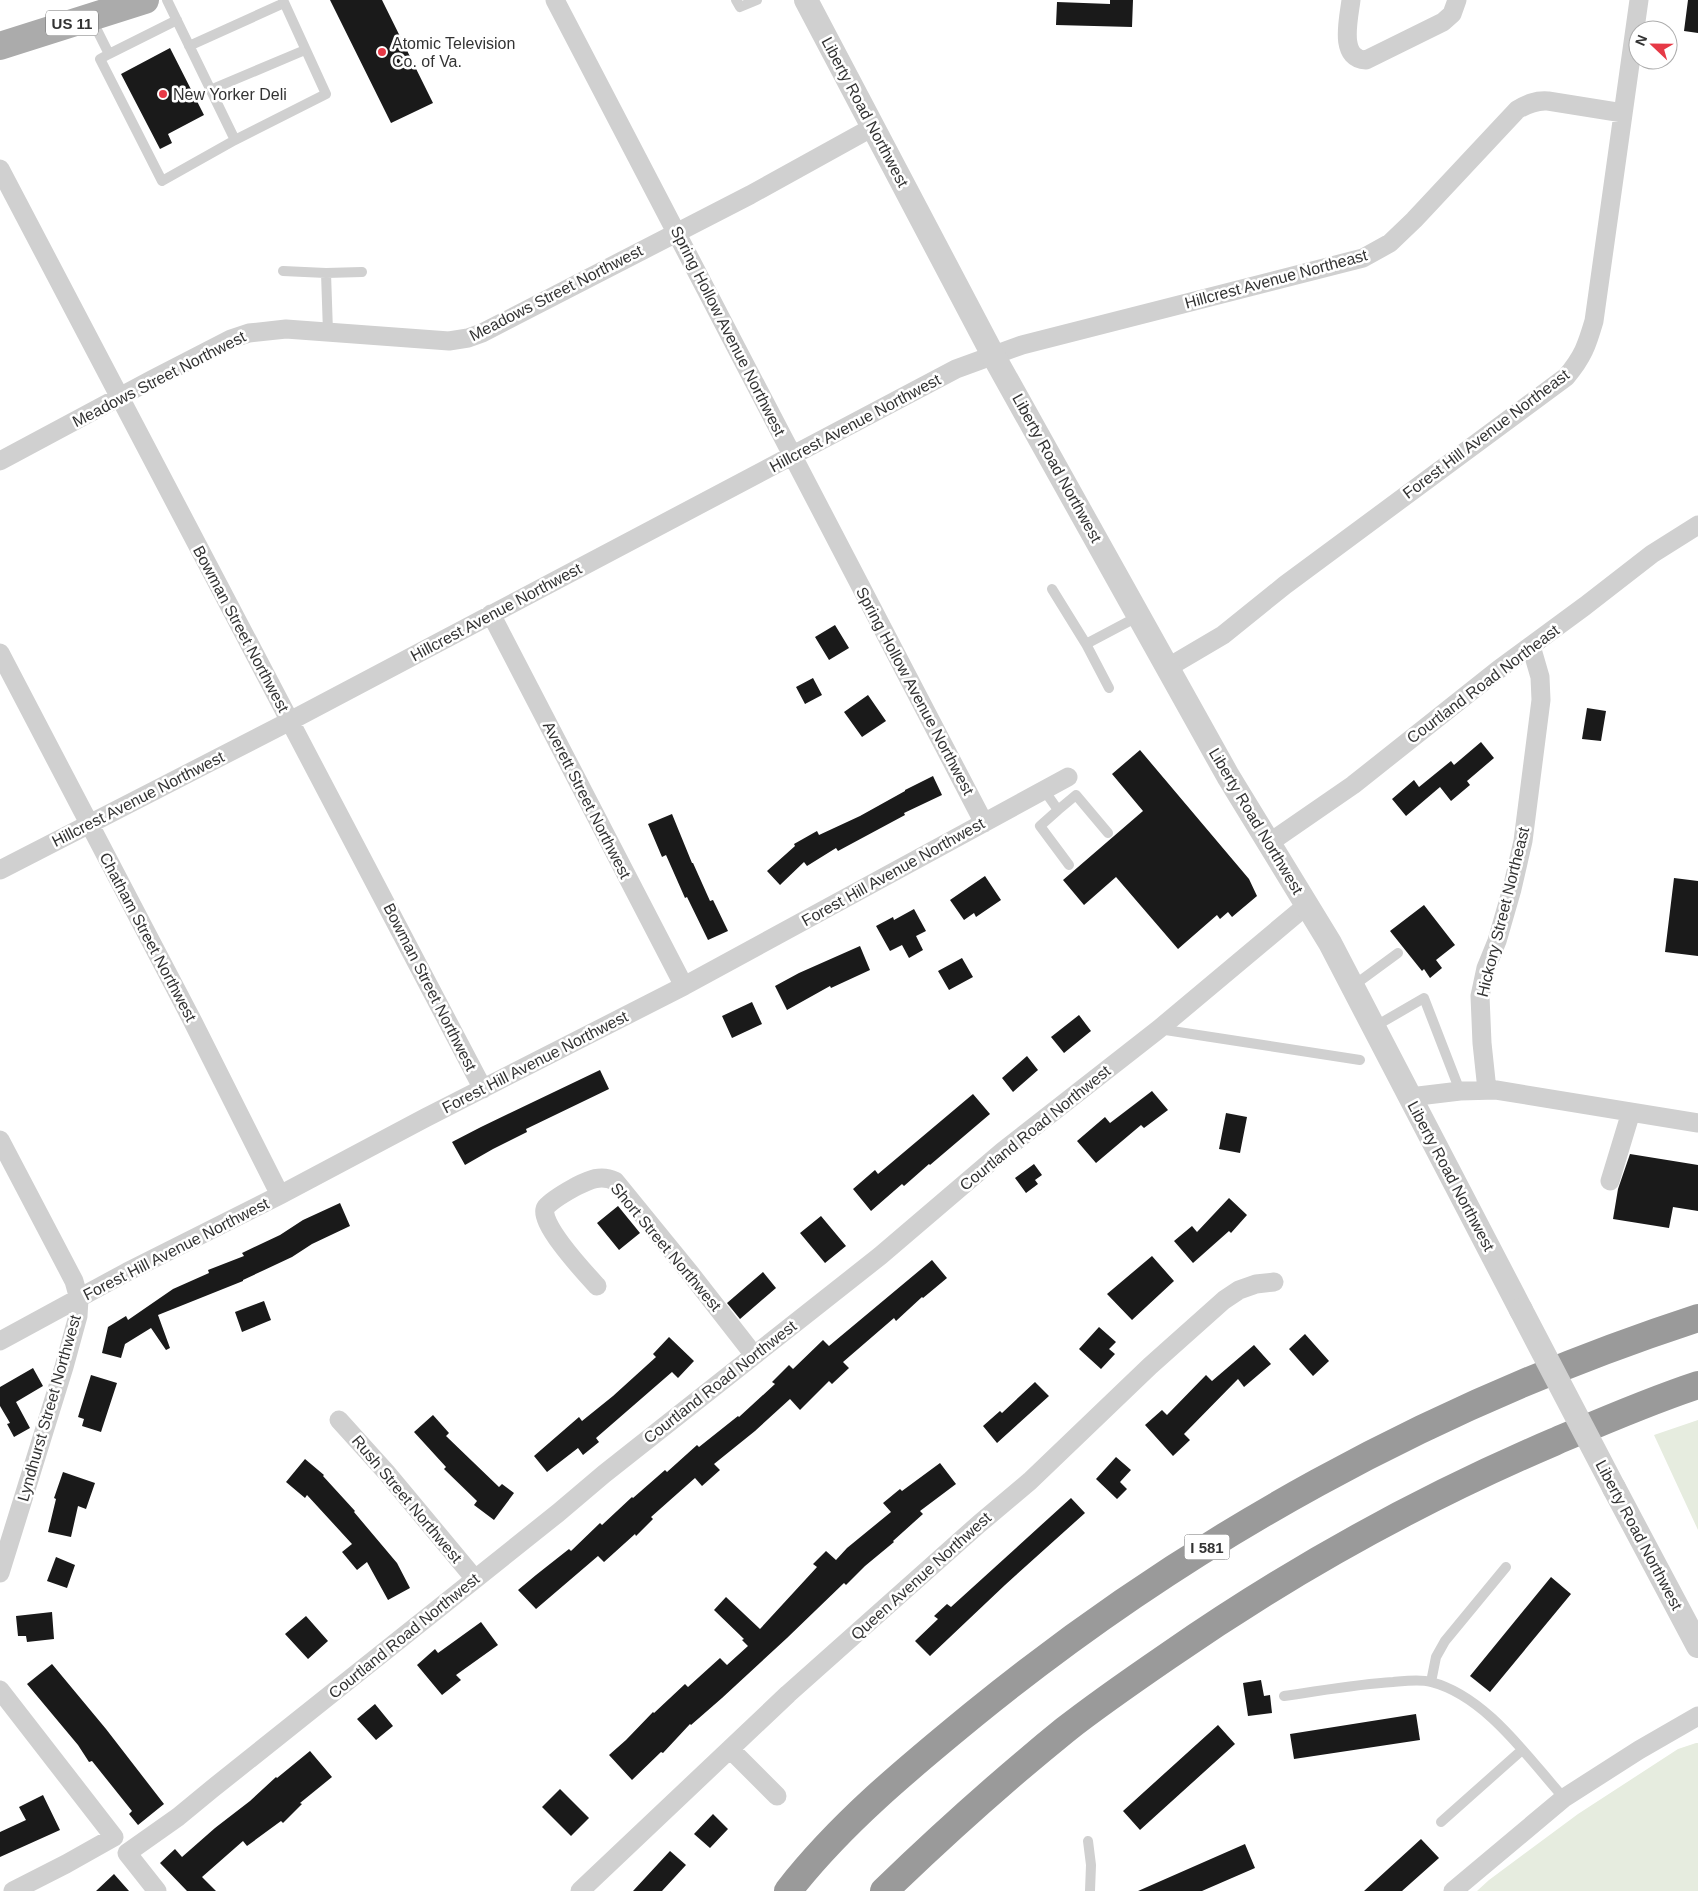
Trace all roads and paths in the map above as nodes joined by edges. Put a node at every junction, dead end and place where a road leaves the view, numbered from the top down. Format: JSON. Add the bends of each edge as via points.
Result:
{"nodes":[{"id":1,"x":145,"y":0,"type":"edge"},
{"id":2,"x":167,"y":0,"type":"edge"},
{"id":3,"x":555,"y":0,"type":"edge"},
{"id":4,"x":736,"y":0,"type":"edge"},
{"id":5,"x":757,"y":0,"type":"edge"},
{"id":6,"x":806,"y":0,"type":"edge"},
{"id":7,"x":1351,"y":0,"type":"edge"},
{"id":8,"x":1457,"y":0,"type":"edge"},
{"id":9,"x":1639,"y":0,"type":"edge"},
{"id":10,"x":284,"y":2,"type":"edge"},
{"id":11,"x":90,"y":17,"type":"junction"},
{"id":12,"x":177,"y":20,"type":"junction"},
{"id":13,"x":0,"y":46,"type":"edge"},
{"id":14,"x":189,"y":46,"type":"junction"},
{"id":15,"x":305,"y":50,"type":"junction"},
{"id":16,"x":109,"y":54,"type":"junction"},
{"id":17,"x":210,"y":90,"type":"junction"},
{"id":18,"x":1623,"y":113,"type":"junction"},
{"id":19,"x":873,"y":127,"type":"junction"},
{"id":20,"x":235,"y":140,"type":"junction"},
{"id":21,"x":0,"y":168,"type":"edge"},
{"id":22,"x":676,"y":232,"type":"junction"},
{"id":23,"x":283,"y":271,"type":"dead end"},
{"id":24,"x":326,"y":272,"type":"junction"},
{"id":25,"x":362,"y":272,"type":"dead end"},
{"id":26,"x":328,"y":332,"type":"junction"},
{"id":27,"x":993,"y":355,"type":"junction"},
{"id":28,"x":120,"y":397,"type":"junction"},
{"id":29,"x":793,"y":456,"type":"junction"},
{"id":30,"x":0,"y":461,"type":"edge"},
{"id":31,"x":1698,"y":524,"type":"edge"},
{"id":32,"x":1052,"y":589,"type":"dead end"},
{"id":33,"x":491,"y":614,"type":"junction"},
{"id":34,"x":1139,"y":616,"type":"junction"},
{"id":35,"x":1086,"y":644,"type":"junction"},
{"id":36,"x":1531,"y":646,"type":"junction"},
{"id":37,"x":0,"y":653,"type":"edge"},
{"id":38,"x":1168,"y":668,"type":"junction"},
{"id":39,"x":1109,"y":688,"type":"dead end"},
{"id":40,"x":290,"y":720,"type":"junction"},
{"id":41,"x":1068,"y":777,"type":"dead end"},
{"id":42,"x":1044,"y":790,"type":"junction"},
{"id":43,"x":1058,"y":810,"type":"junction"},
{"id":44,"x":984,"y":823,"type":"junction"},
{"id":45,"x":89,"y":825,"type":"junction"},
{"id":46,"x":1108,"y":833,"type":"dead end"},
{"id":47,"x":1269,"y":843,"type":"junction"},
{"id":48,"x":1069,"y":865,"type":"dead end"},
{"id":49,"x":0,"y":870,"type":"edge"},
{"id":50,"x":1307,"y":904,"type":"junction"},
{"id":51,"x":1398,"y":953,"type":"dead end"},
{"id":52,"x":684,"y":986,"type":"junction"},
{"id":53,"x":1353,"y":986,"type":"junction"},
{"id":54,"x":1374,"y":1027,"type":"junction"},
{"id":55,"x":1159,"y":1029,"type":"junction"},
{"id":56,"x":1360,"y":1060,"type":"dead end"},
{"id":57,"x":482,"y":1089,"type":"junction"},
{"id":58,"x":1486,"y":1090,"type":"junction"},
{"id":59,"x":1460,"y":1091,"type":"junction"},
{"id":60,"x":1410,"y":1098,"type":"junction"},
{"id":61,"x":1631,"y":1112,"type":"junction"},
{"id":62,"x":1698,"y":1122,"type":"edge"},
{"id":63,"x":0,"y":1140,"type":"edge"},
{"id":64,"x":1610,"y":1181,"type":"dead end"},
{"id":65,"x":280,"y":1195,"type":"junction"},
{"id":66,"x":1274,"y":1282,"type":"dead end"},
{"id":67,"x":597,"y":1286,"type":"dead end"},
{"id":68,"x":79,"y":1299,"type":"junction"},
{"id":69,"x":1698,"y":1318,"type":"edge"},
{"id":70,"x":0,"y":1341,"type":"edge"},
{"id":71,"x":754,"y":1355,"type":"junction"},
{"id":72,"x":1698,"y":1385,"type":"edge"},
{"id":73,"x":339,"y":1420,"type":"dead end"},
{"id":74,"x":1506,"y":1567,"type":"dead end"},
{"id":75,"x":0,"y":1572,"type":"edge"},
{"id":76,"x":475,"y":1579,"type":"junction"},
{"id":77,"x":1698,"y":1646,"type":"edge"},
{"id":78,"x":1430,"y":1682,"type":"junction"},
{"id":79,"x":0,"y":1690,"type":"edge"},
{"id":80,"x":1284,"y":1696,"type":"dead end"},
{"id":81,"x":1698,"y":1716,"type":"edge"},
{"id":82,"x":730,"y":1748,"type":"junction"},
{"id":83,"x":1522,"y":1750,"type":"junction"},
{"id":84,"x":777,"y":1796,"type":"dead end"},
{"id":85,"x":1564,"y":1798,"type":"junction"},
{"id":86,"x":1441,"y":1822,"type":"dead end"},
{"id":87,"x":1088,"y":1841,"type":"dead end"},
{"id":88,"x":13,"y":1891,"type":"edge"},
{"id":89,"x":157,"y":1891,"type":"edge"},
{"id":90,"x":580,"y":1891,"type":"edge"},
{"id":91,"x":788,"y":1891,"type":"edge"},
{"id":92,"x":884,"y":1891,"type":"edge"},
{"id":93,"x":1090,"y":1891,"type":"edge"},
{"id":94,"x":1453,"y":1891,"type":"edge"}],
"edges":[{"from":1,"to":11,"type":"main road","number":"US 11"},
{"from":2,"to":12,"type":"lane"},
{"from":3,"to":22,"type":"street","name":"Spring Hollow Avenue Northwest"},
{"from":4,"to":5,"type":"lane","via":[[740,7]]},
{"from":6,"to":19,"type":"street","name":"Liberty Road Northwest"},
{"from":7,"to":8,"type":"street","via":[[1348,45],[1353,56],[1360,60],[1443,22],[1452,14]]},
{"from":9,"to":18,"type":"street","name":"Forest Hill Avenue Northeast"},
{"from":10,"to":14,"type":"lane"},
{"from":10,"to":15,"type":"lane"},
{"from":11,"to":13,"type":"main road","number":"US 11"},
{"from":11,"to":16,"type":"lane"},
{"from":12,"to":14,"type":"lane"},
{"from":12,"to":16,"type":"lane"},
{"from":14,"to":17,"type":"lane"},
{"from":15,"to":17,"type":"lane"},
{"from":15,"to":20,"type":"lane","via":[[326,94]]},
{"from":16,"to":20,"type":"lane","via":[[100,59],[162,181]]},
{"from":17,"to":20,"type":"lane"},
{"from":18,"to":27,"type":"street","name":"Hillcrest Avenue Northeast","via":[[1548,101],[1528,104],[1517,110],[1446,188],[1390,243],[1363,258]]},
{"from":18,"to":38,"type":"street","name":"Forest Hill Avenue Northeast","via":[[1594,320],[1586,348],[1576,365],[1566,377],[1223,634]]},
{"from":19,"to":22,"type":"street","name":"Meadows Street Northwest"},
{"from":19,"to":27,"type":"street","name":"Liberty Road Northwest"},
{"from":21,"to":28,"type":"street","name":"Bowman Street Northwest"},
{"from":22,"to":26,"type":"street","name":"Meadows Street Northwest","via":[[468,338],[449,341]]},
{"from":22,"to":29,"type":"street","name":"Spring Hollow Avenue Northwest"},
{"from":23,"to":24,"type":"lane"},
{"from":24,"to":25,"type":"lane"},
{"from":24,"to":26,"type":"lane"},
{"from":26,"to":28,"type":"street","name":"Meadows Street Northwest","via":[[286,329],[249,333],[231,339]]},
{"from":27,"to":29,"type":"street","name":"Hillcrest Avenue Northwest","via":[[956,369]]},
{"from":27,"to":34,"type":"street","name":"Liberty Road Northwest"},
{"from":28,"to":30,"type":"street","name":"Meadows Street Northwest"},
{"from":28,"to":40,"type":"street","name":"Bowman Street Northwest"},
{"from":29,"to":33,"type":"street","name":"Hillcrest Avenue Northwest"},
{"from":29,"to":44,"type":"street","name":"Spring Hollow Avenue Northwest"},
{"from":31,"to":36,"type":"street","name":"Courtland Road Northeast","via":[[1652,554]]},
{"from":32,"to":35,"type":"lane"},
{"from":33,"to":40,"type":"street","name":"Hillcrest Avenue Northwest"},
{"from":33,"to":52,"type":"street","name":"Averett Street Northwest"},
{"from":34,"to":35,"type":"lane"},
{"from":34,"to":38,"type":"street","name":"Liberty Road Northwest"},
{"from":35,"to":39,"type":"lane"},
{"from":36,"to":47,"type":"street","name":"Courtland Road Northeast","via":[[1353,785]]},
{"from":36,"to":58,"type":"street","name":"Hickory Street Northeast","via":[[1540,677],[1541,700],[1523,841],[1480,996]]},
{"from":37,"to":45,"type":"street","name":"Chatham Street Northwest"},
{"from":38,"to":47,"type":"street","name":"Liberty Road Northwest"},
{"from":40,"to":45,"type":"street","name":"Hillcrest Avenue Northwest"},
{"from":40,"to":57,"type":"street","name":"Bowman Street Northwest"},
{"from":41,"to":42,"type":"street","name":"Forest Hill Avenue Northwest"},
{"from":42,"to":43,"type":"lane"},
{"from":42,"to":44,"type":"street","name":"Forest Hill Avenue Northwest"},
{"from":43,"to":46,"type":"lane","via":[[1076,794]]},
{"from":43,"to":48,"type":"lane","via":[[1040,826]]},
{"from":44,"to":52,"type":"street","name":"Forest Hill Avenue Northwest"},
{"from":45,"to":49,"type":"street","name":"Hillcrest Avenue Northwest"},
{"from":45,"to":65,"type":"street","name":"Chatham Street Northwest"},
{"from":47,"to":50,"type":"street","name":"Liberty Road Northwest"},
{"from":50,"to":53,"type":"street","name":"Liberty Road Northwest"},
{"from":50,"to":55,"type":"street","name":"Courtland Road Northwest"},
{"from":51,"to":53,"type":"lane"},
{"from":52,"to":57,"type":"street","name":"Forest Hill Avenue Northwest"},
{"from":53,"to":54,"type":"street","name":"Liberty Road Northwest"},
{"from":54,"to":59,"type":"lane","via":[[1424,998]]},
{"from":54,"to":60,"type":"street","name":"Liberty Road Northwest"},
{"from":55,"to":56,"type":"lane"},
{"from":55,"to":71,"type":"street","name":"Courtland Road Northwest"},
{"from":57,"to":65,"type":"street","name":"Forest Hill Avenue Northwest"},
{"from":58,"to":59,"type":"street"},
{"from":58,"to":61,"type":"street"},
{"from":59,"to":60,"type":"street"},
{"from":60,"to":77,"type":"street","name":"Liberty Road Northwest","bridge":true},
{"from":61,"to":62,"type":"street"},
{"from":61,"to":64,"type":"street"},
{"from":63,"to":68,"type":"street","name":"Lyndhurst Street Northwest","via":[[74,1281]]},
{"from":65,"to":68,"type":"street","name":"Forest Hill Avenue Northwest"},
{"from":66,"to":82,"type":"street","name":"Queen Avenue Northwest","via":[[1239,1290],[1224,1300],[1030,1481]]},
{"from":67,"to":71,"type":"street","name":"Short Street Northwest","via":[[570,1255],[544,1215],[546,1208],[564,1193],[597,1177],[606,1177],[615,1182]]},
{"from":68,"to":70,"type":"street","name":"Forest Hill Avenue Northwest"},
{"from":68,"to":75,"type":"street","name":"Lyndhurst Street Northwest","via":[[78,1316],[64,1367]]},
{"from":69,"to":91,"type":"highway","number":"I 581","via":[[1605,1350],[1409,1435],[1294,1495],[1184,1562],[1078,1634],[951,1733],[855,1818],[810,1863]]},
{"from":71,"to":76,"type":"street","name":"Courtland Road Northwest"},
{"from":72,"to":92,"type":"highway","via":[[1632,1408],[1488,1471],[1337,1548],[1282,1581],[1198,1634],[1066,1729]]},
{"from":73,"to":76,"type":"street","name":"Rush Street Northwest"},
{"from":74,"to":78,"type":"lane","via":[[1445,1640],[1436,1657]]},
{"from":76,"to":89,"type":"street","name":"Courtland Road Northwest","via":[[178,1817],[127,1853]]},
{"from":78,"to":80,"type":"lane","via":[[1380,1683]]},
{"from":78,"to":83,"type":"lane","via":[[1477,1705]]},
{"from":79,"to":88,"type":"street","via":[[114,1837]]},
{"from":81,"to":85,"type":"street"},
{"from":82,"to":84,"type":"street"},
{"from":82,"to":90,"type":"street","name":"Queen Avenue Northwest"},
{"from":83,"to":85,"type":"lane"},
{"from":83,"to":86,"type":"lane"},
{"from":85,"to":94,"type":"street"},
{"from":87,"to":93,"type":"lane"}]}
